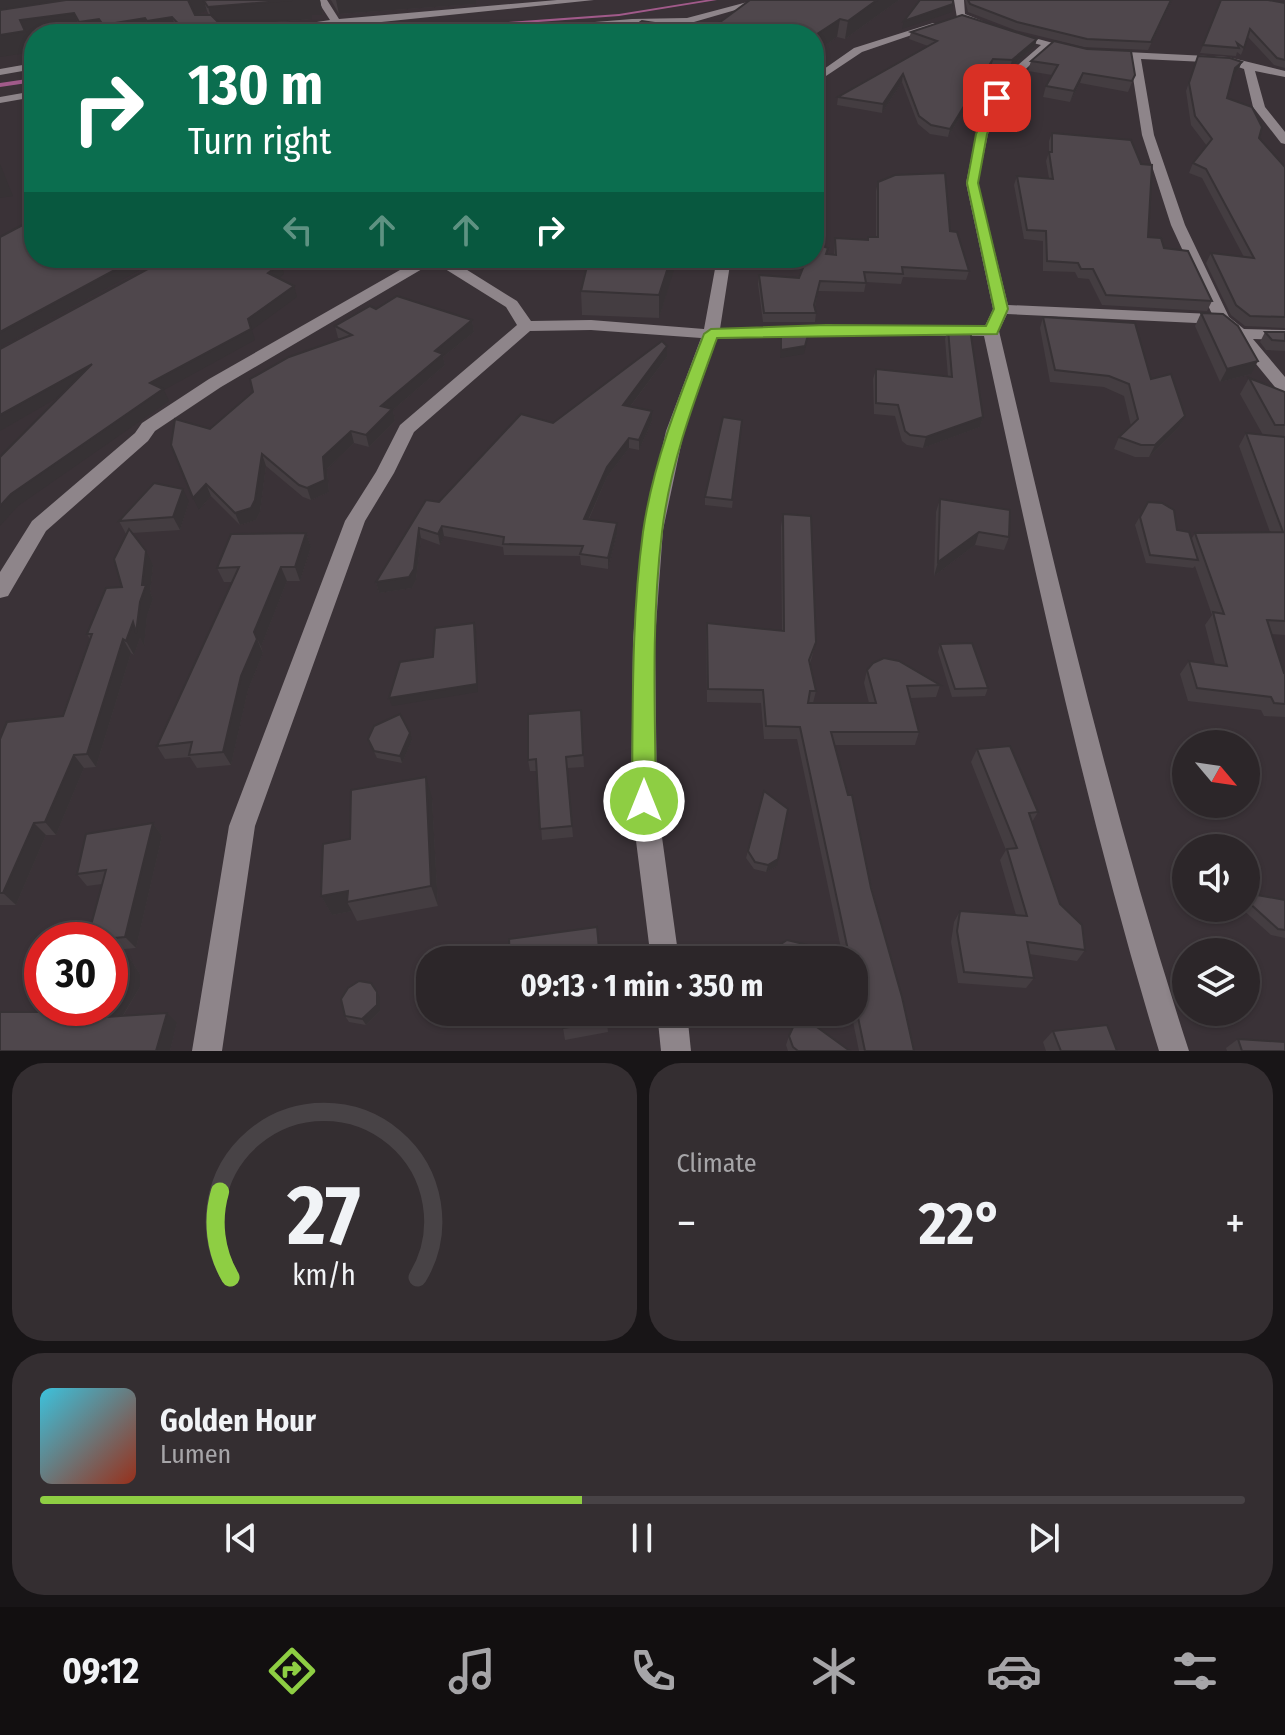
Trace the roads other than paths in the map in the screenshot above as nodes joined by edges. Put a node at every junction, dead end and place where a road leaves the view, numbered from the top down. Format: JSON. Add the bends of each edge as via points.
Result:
{"nodes":[{"id":1,"x":322,"y":0,"type":"edge"},
{"id":2,"x":423,"y":0,"type":"edge"},
{"id":3,"x":589,"y":0,"type":"edge"},
{"id":4,"x":765,"y":0,"type":"edge"},
{"id":5,"x":959,"y":0,"type":"edge"},
{"id":6,"x":524,"y":3,"type":"edge"},
{"id":7,"x":432,"y":15,"type":"junction"},
{"id":8,"x":960,"y":16,"type":"junction"},
{"id":9,"x":696,"y":20,"type":"junction"},
{"id":10,"x":336,"y":22,"type":"junction"},
{"id":11,"x":320,"y":24,"type":"edge"},
{"id":12,"x":635,"y":24,"type":"edge"},
{"id":13,"x":692,"y":24,"type":"edge"},
{"id":14,"x":1048,"y":44,"type":"junction"},
{"id":15,"x":1084,"y":53,"type":"edge"},
{"id":16,"x":1100,"y":54,"type":"edge"},
{"id":17,"x":1135,"y":56,"type":"junction"},
{"id":18,"x":1249,"y":67,"type":"junction"},
{"id":19,"x":24,"y":68,"type":"edge"},
{"id":20,"x":0,"y":72,"type":"edge"},
{"id":21,"x":824,"y":74,"type":"edge"},
{"id":22,"x":1285,"y":74,"type":"edge"},
{"id":23,"x":24,"y":96,"type":"edge"},
{"id":24,"x":0,"y":100,"type":"edge"},
{"id":25,"x":1285,"y":140,"type":"edge"},
{"id":26,"x":414,"y":268,"type":"edge"},
{"id":27,"x":454,"y":268,"type":"edge"},
{"id":28,"x":722,"y":268,"type":"edge"},
{"id":29,"x":1222,"y":319,"type":"junction"},
{"id":30,"x":996,"y":320,"type":"junction"},
{"id":31,"x":526,"y":326,"type":"junction"},
{"id":32,"x":711,"y":334,"type":"junction"},
{"id":33,"x":1240,"y":334,"type":"junction"},
{"id":34,"x":1285,"y":335,"type":"edge"},
{"id":35,"x":1285,"y":388,"type":"edge"},
{"id":36,"x":0,"y":590,"type":"edge"},
{"id":37,"x":663,"y":946,"type":"edge"},
{"id":38,"x":673,"y":1026,"type":"edge"},
{"id":39,"x":207,"y":1051,"type":"edge"},
{"id":40,"x":676,"y":1051,"type":"edge"},
{"id":41,"x":1174,"y":1051,"type":"edge"}],
"edges":[{"from":1,"to":10,"type":"street"},
{"from":2,"to":7,"type":"street"},
{"from":3,"to":6,"type":"street"},
{"from":4,"to":9,"type":"street"},
{"from":5,"to":8,"type":"street"},
{"from":6,"to":7,"type":"street"},
{"from":7,"to":10,"type":"street"},
{"from":8,"to":14,"type":"street"},
{"from":8,"to":21,"type":"street","via":[[858,50]]},
{"from":9,"to":12,"type":"street"},
{"from":9,"to":13,"type":"street"},
{"from":10,"to":11,"type":"street"},
{"from":14,"to":15,"type":"street"},
{"from":14,"to":30,"type":"street","via":[[1015,73],[997,98],[982,134],[972,183]]},
{"from":16,"to":17,"type":"street"},
{"from":17,"to":18,"type":"street","via":[[1228,60]]},
{"from":17,"to":29,"type":"street","via":[[1148,135],[1175,219]]},
{"from":18,"to":22,"type":"street"},
{"from":18,"to":25,"type":"street","via":[[1259,107]]},
{"from":19,"to":20,"type":"street"},
{"from":23,"to":24,"type":"street"},
{"from":26,"to":36,"type":"street","via":[[148,427],[39,526]]},
{"from":27,"to":31,"type":"street","via":[[512,304]]},
{"from":28,"to":32,"type":"street"},
{"from":29,"to":30,"type":"street"},
{"from":29,"to":33,"type":"street"},
{"from":30,"to":32,"type":"street"},
{"from":30,"to":41,"type":"street","via":[[1065,659]]},
{"from":31,"to":32,"type":"street"},
{"from":31,"to":39,"type":"street","via":[[406,429],[355,521],[242,826]]},
{"from":32,"to":37,"type":"street","via":[[675,431],[662,488],[644,639],[644,801]]},
{"from":33,"to":34,"type":"street"},
{"from":33,"to":35,"type":"street"},
{"from":38,"to":40,"type":"street"}]}
